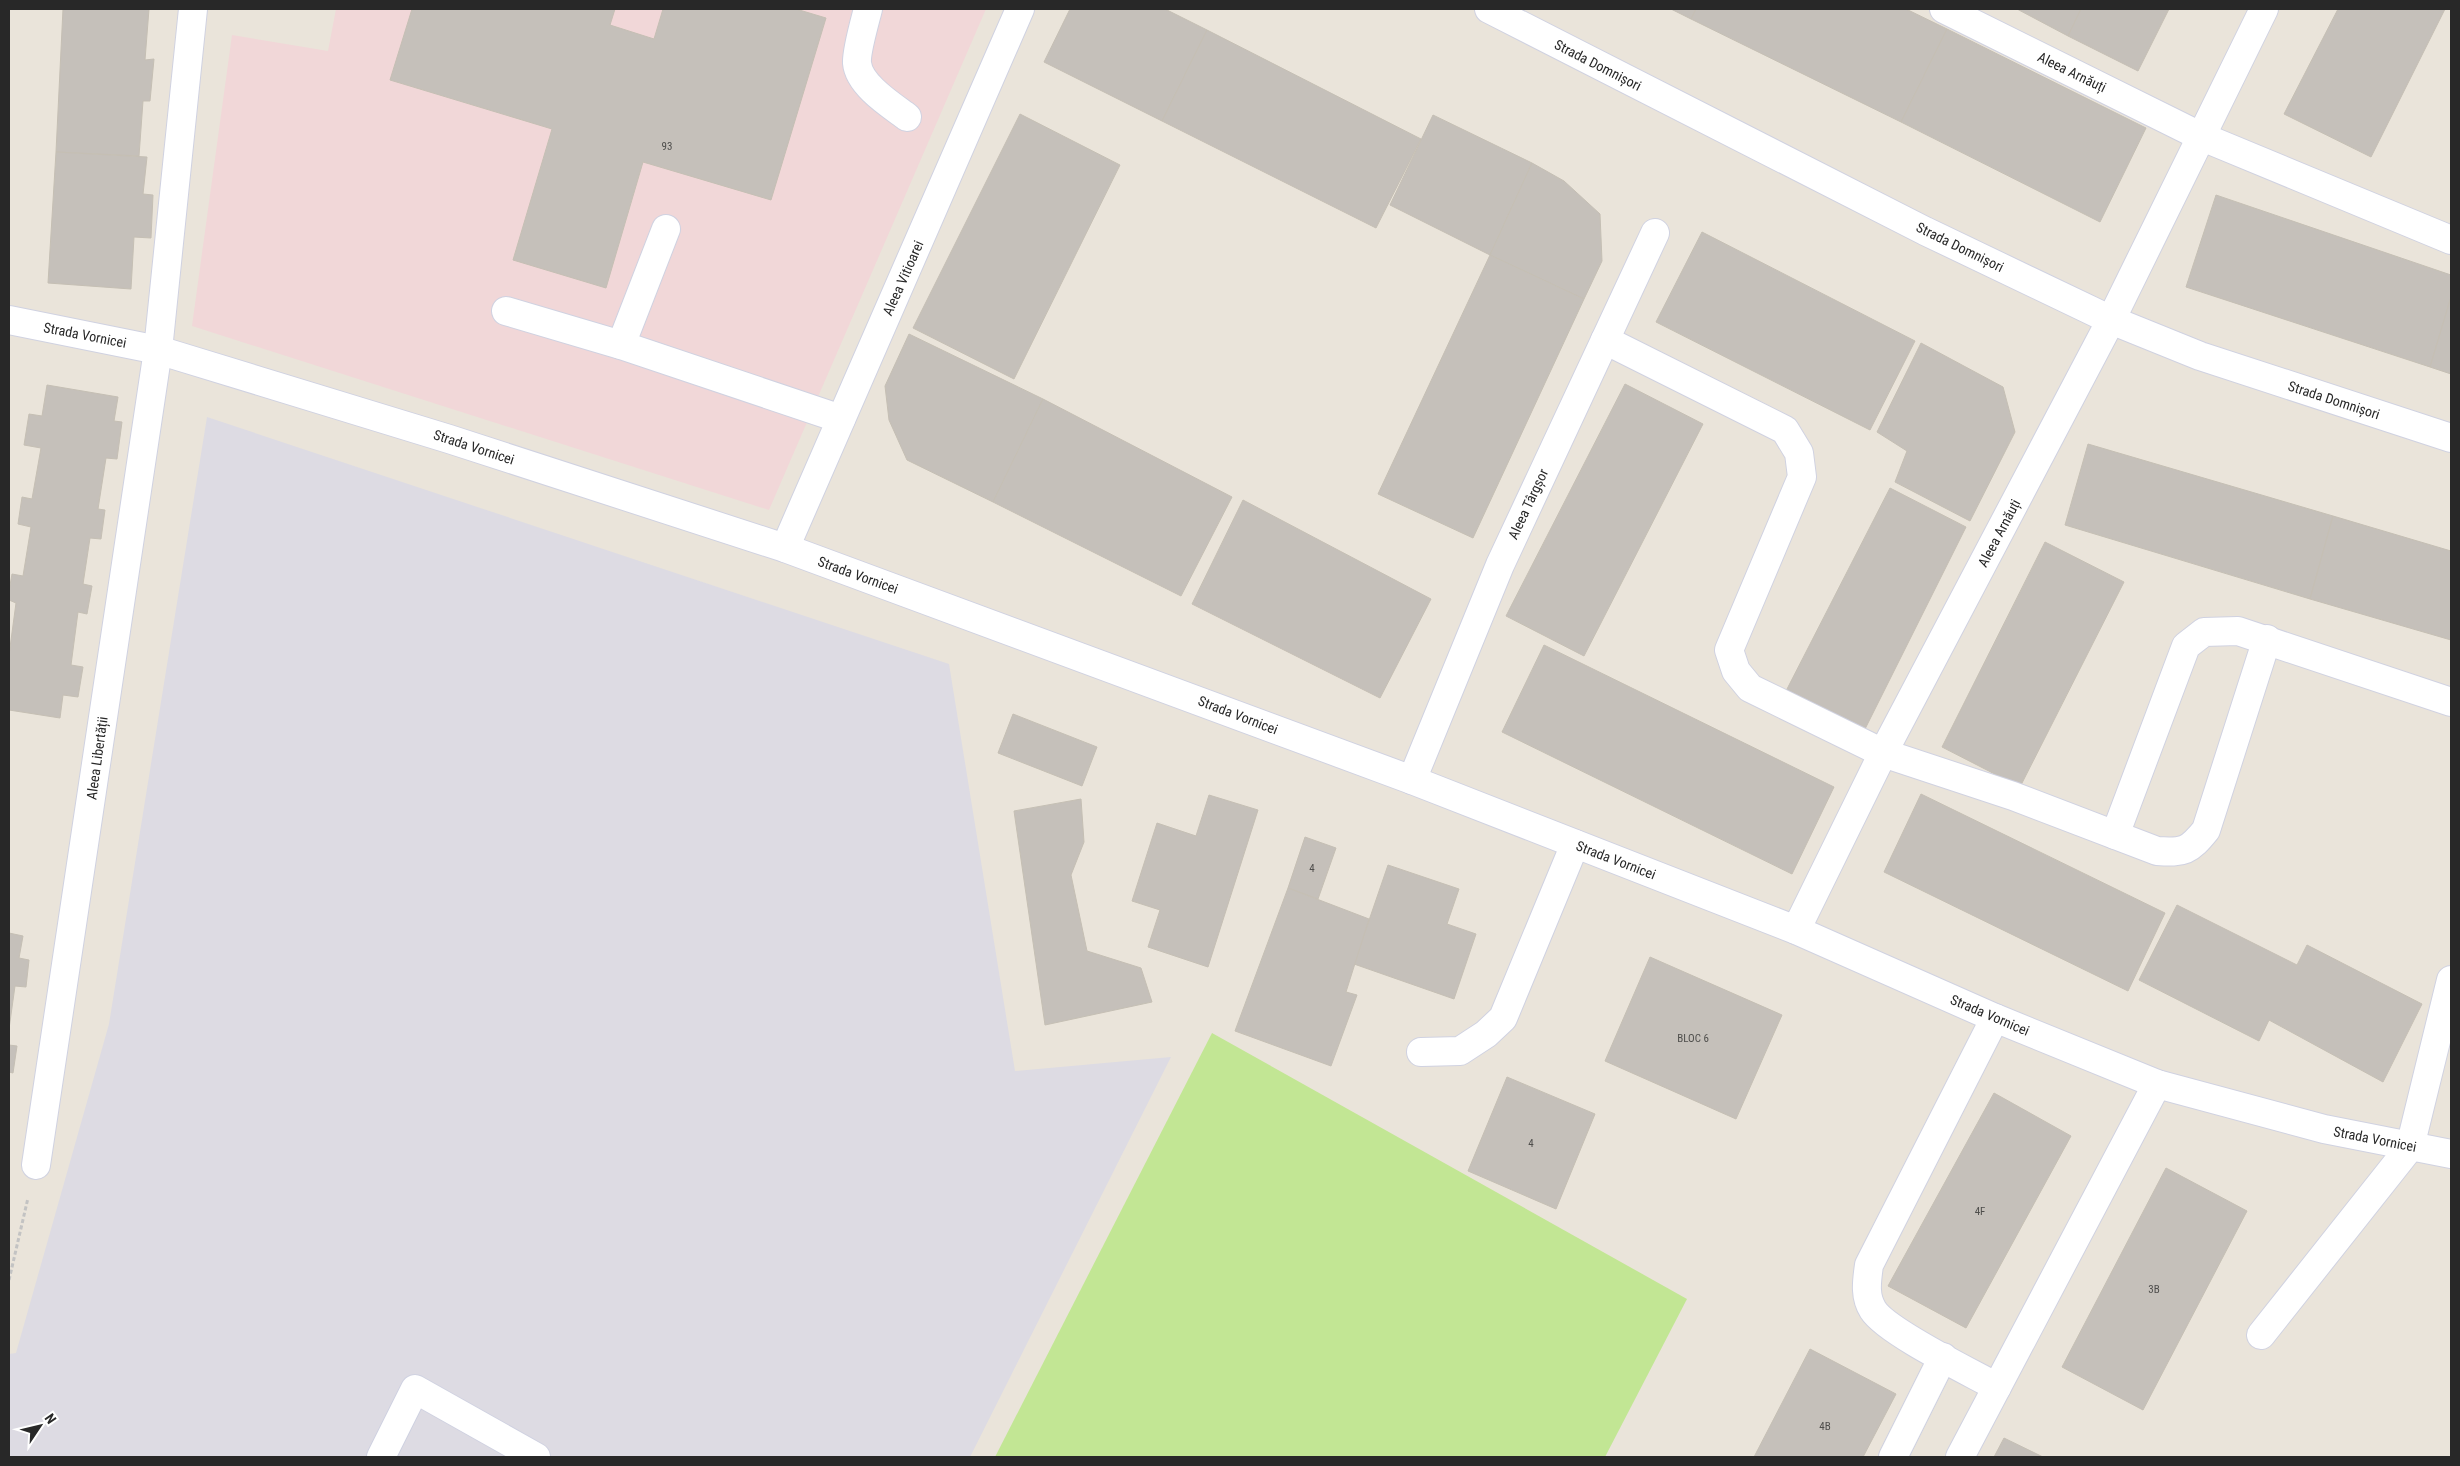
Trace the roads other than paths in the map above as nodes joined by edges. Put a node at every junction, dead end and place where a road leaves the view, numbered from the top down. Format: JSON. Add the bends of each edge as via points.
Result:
{"nodes":[{"id":1,"x":193,"y":9,"type":"edge"},
{"id":2,"x":868,"y":9,"type":"edge"},
{"id":3,"x":1020,"y":9,"type":"edge"},
{"id":4,"x":1944,"y":9,"type":"edge"},
{"id":5,"x":2264,"y":9,"type":"edge"},
{"id":6,"x":1497,"y":11,"type":"edge"},
{"id":7,"x":906,"y":117,"type":"dead end"},
{"id":8,"x":2200,"y":136,"type":"junction"},
{"id":9,"x":666,"y":229,"type":"dead end"},
{"id":10,"x":1655,"y":233,"type":"dead end"},
{"id":11,"x":2451,"y":240,"type":"edge"},
{"id":12,"x":506,"y":311,"type":"dead end"},
{"id":13,"x":9,"y":320,"type":"edge"},
{"id":14,"x":2111,"y":320,"type":"junction"},
{"id":15,"x":1605,"y":340,"type":"junction"},
{"id":16,"x":621,"y":345,"type":"junction"},
{"id":17,"x":158,"y":350,"type":"junction"},
{"id":18,"x":841,"y":419,"type":"junction"},
{"id":19,"x":2451,"y":438,"type":"edge"},
{"id":20,"x":785,"y":548,"type":"junction"},
{"id":21,"x":2267,"y":639,"type":"junction"},
{"id":22,"x":2451,"y":702,"type":"edge"},
{"id":23,"x":1883,"y":753,"type":"junction"},
{"id":24,"x":1412,"y":780,"type":"junction"},
{"id":25,"x":2115,"y":835,"type":"junction"},
{"id":26,"x":1574,"y":844,"type":"junction"},
{"id":27,"x":1796,"y":930,"type":"junction"},
{"id":28,"x":2451,"y":980,"type":"edge"},
{"id":29,"x":1995,"y":1018,"type":"junction"},
{"id":30,"x":1420,"y":1052,"type":"dead end"},
{"id":31,"x":2157,"y":1084,"type":"junction"},
{"id":32,"x":2410,"y":1147,"type":"junction"},
{"id":33,"x":2451,"y":1154,"type":"edge"},
{"id":34,"x":36,"y":1166,"type":"road end"},
{"id":35,"x":2261,"y":1335,"type":"dead end"},
{"id":36,"x":1943,"y":1357,"type":"junction"},
{"id":37,"x":1997,"y":1387,"type":"junction"},
{"id":38,"x":381,"y":1457,"type":"edge"},
{"id":39,"x":536,"y":1457,"type":"edge"},
{"id":40,"x":1893,"y":1457,"type":"edge"},
{"id":41,"x":1960,"y":1457,"type":"edge"}],
"edges":[{"from":1,"to":17,"type":"street","name":"Aleea Libertății"},
{"from":2,"to":7,"type":"street","via":[[856,63],[871,88]]},
{"from":3,"to":18,"type":"street","name":"Aleea Vitioarei"},
{"from":4,"to":8,"type":"street","name":"Aleea Arnăuți"},
{"from":5,"to":8,"type":"street","name":"Aleea Arnăuți"},
{"from":6,"to":14,"type":"street","name":"Strada Domnișori","via":[[1917,227]]},
{"from":8,"to":11,"type":"street"},
{"from":8,"to":14,"type":"street","name":"Aleea Arnăuți"},
{"from":9,"to":16,"type":"street"},
{"from":10,"to":15,"type":"street","name":"Aleea Târgșor"},
{"from":12,"to":16,"type":"street"},
{"from":13,"to":17,"type":"street","name":"Strada Vornicei"},
{"from":14,"to":19,"type":"street","name":"Strada Domnișori","via":[[2200,356]]},
{"from":14,"to":23,"type":"street","name":"Aleea Arnăuți"},
{"from":15,"to":23,"type":"street","via":[[1785,430],[1799,453],[1802,477],[1729,650],[1736,671],[1750,688]]},
{"from":15,"to":24,"type":"street","name":"Aleea Târgșor","via":[[1500,565]]},
{"from":16,"to":18,"type":"street"},
{"from":17,"to":20,"type":"street","name":"Strada Vornicei","via":[[449,439]]},
{"from":17,"to":34,"type":"street","name":"Aleea Libertății"},
{"from":18,"to":20,"type":"street","name":"Aleea Vitioarei"},
{"from":20,"to":24,"type":"street","name":"Strada Vornicei"},
{"from":21,"to":22,"type":"street"},
{"from":21,"to":25,"type":"street","via":[[2238,631],[2204,632],[2186,646]]},
{"from":21,"to":25,"type":"street","via":[[2206,830],[2192,848],[2176,852],[2157,851]]},
{"from":23,"to":25,"type":"street","via":[[2013,796]]},
{"from":23,"to":27,"type":"street","name":"Aleea Arnăuți"},
{"from":24,"to":26,"type":"street","name":"Strada Vornicei"},
{"from":26,"to":27,"type":"street","name":"Strada Vornicei"},
{"from":26,"to":30,"type":"street","via":[[1504,1018],[1460,1051]]},
{"from":27,"to":29,"type":"street","name":"Strada Vornicei"},
{"from":28,"to":32,"type":"street"},
{"from":29,"to":31,"type":"street","name":"Strada Vornicei"},
{"from":29,"to":36,"type":"street","via":[[1868,1265],[1866,1292],[1873,1310],[1888,1325]]},
{"from":31,"to":32,"type":"street","name":"Strada Vornicei","via":[[2324,1129]]},
{"from":31,"to":37,"type":"street"},
{"from":32,"to":33,"type":"street","name":"Strada Vornicei"},
{"from":32,"to":35,"type":"street"},
{"from":36,"to":37,"type":"street"},
{"from":36,"to":40,"type":"street"},
{"from":37,"to":41,"type":"street"},
{"from":38,"to":39,"type":"street","via":[[415,1389]]}]}
